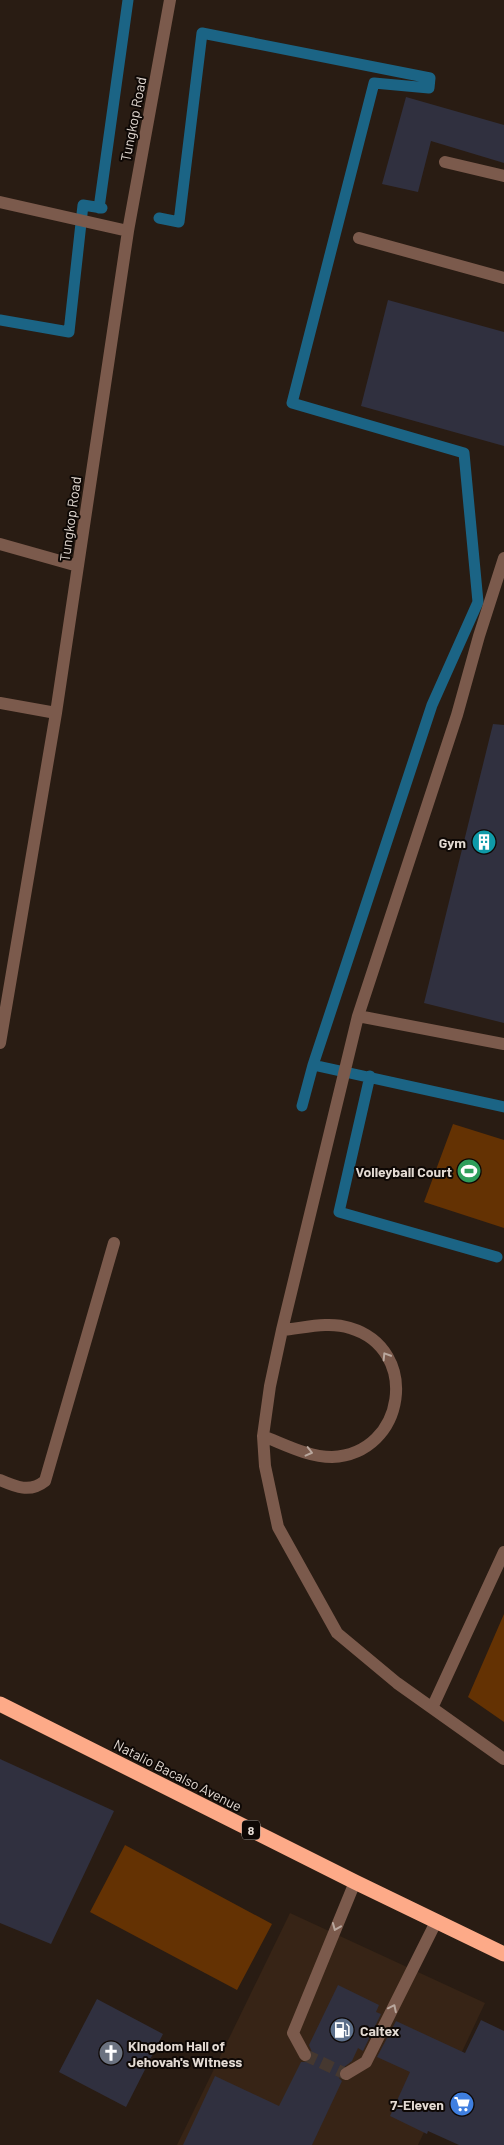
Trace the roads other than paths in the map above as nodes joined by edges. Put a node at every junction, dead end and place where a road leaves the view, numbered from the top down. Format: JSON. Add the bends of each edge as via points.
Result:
{"nodes":[{"id":1,"x":170,"y":0,"type":"edge"},
{"id":2,"x":445,"y":162,"type":"dead end"},
{"id":3,"x":504,"y":176,"type":"edge"},
{"id":4,"x":0,"y":202,"type":"edge"},
{"id":5,"x":128,"y":231,"type":"junction"},
{"id":6,"x":359,"y":238,"type":"dead end"},
{"id":7,"x":504,"y":278,"type":"edge"},
{"id":8,"x":0,"y":544,"type":"edge"},
{"id":9,"x":504,"y":558,"type":"edge"},
{"id":10,"x":78,"y":566,"type":"junction"},
{"id":11,"x":0,"y":703,"type":"edge"},
{"id":12,"x":56,"y":713,"type":"junction"},
{"id":13,"x":358,"y":1016,"type":"junction"},
{"id":14,"x":0,"y":1043,"type":"edge"},
{"id":15,"x":504,"y":1044,"type":"edge"},
{"id":16,"x":114,"y":1243,"type":"dead end"},
{"id":17,"x":282,"y":1330,"type":"junction"},
{"id":18,"x":263,"y":1436,"type":"junction"},
{"id":19,"x":0,"y":1480,"type":"edge"},
{"id":20,"x":504,"y":1552,"type":"edge"},
{"id":21,"x":0,"y":1704,"type":"edge"},
{"id":22,"x":432,"y":1708,"type":"junction"},
{"id":23,"x":504,"y":1759,"type":"edge"},
{"id":24,"x":355,"y":1882,"type":"junction"},
{"id":25,"x":436,"y":1922,"type":"junction"},
{"id":26,"x":504,"y":1954,"type":"edge"},
{"id":27,"x":305,"y":2055,"type":"tunnel mouth"},
{"id":28,"x":346,"y":2074,"type":"dead end"}],
"edges":[{"from":1,"to":5,"type":"street","name":"Tungkop Road"},
{"from":2,"to":3,"type":"street"},
{"from":4,"to":5,"type":"street"},
{"from":5,"to":10,"type":"street","name":"Tungkop Road"},
{"from":6,"to":7,"type":"street"},
{"from":8,"to":10,"type":"street"},
{"from":9,"to":13,"type":"street","via":[[457,715]]},
{"from":10,"to":12,"type":"street","name":"Tungkop Road"},
{"from":11,"to":12,"type":"street"},
{"from":12,"to":14,"type":"street","name":"Tungkop Road"},
{"from":13,"to":15,"type":"street"},
{"from":13,"to":17,"type":"street"},
{"from":16,"to":19,"type":"street","via":[[46,1481],[37,1488],[19,1488]]},
{"from":17,"to":18,"type":"street"},
{"from":18,"to":17,"type":"street","one_way":true,"via":[[312,1454],[330,1457],[349,1454],[381,1434],[391,1418],[396,1400],[397,1382],[391,1364],[381,1348],[366,1335],[331,1325]]},
{"from":18,"to":22,"type":"street","via":[[265,1466],[278,1527],[337,1633]]},
{"from":20,"to":22,"type":"street"},
{"from":21,"to":24,"type":"highway","name":"Natalio Bacalso Avenue","number":"8"},
{"from":22,"to":23,"type":"street"},
{"from":24,"to":25,"type":"highway","name":"Natalio Bacalso Avenue","number":"8"},
{"from":24,"to":27,"type":"street","one_way":true,"via":[[293,2033]]},
{"from":25,"to":26,"type":"highway","name":"Natalio Bacalso Avenue","number":"8"},
{"from":28,"to":25,"type":"street","one_way":true,"via":[[366,2062]]}]}
